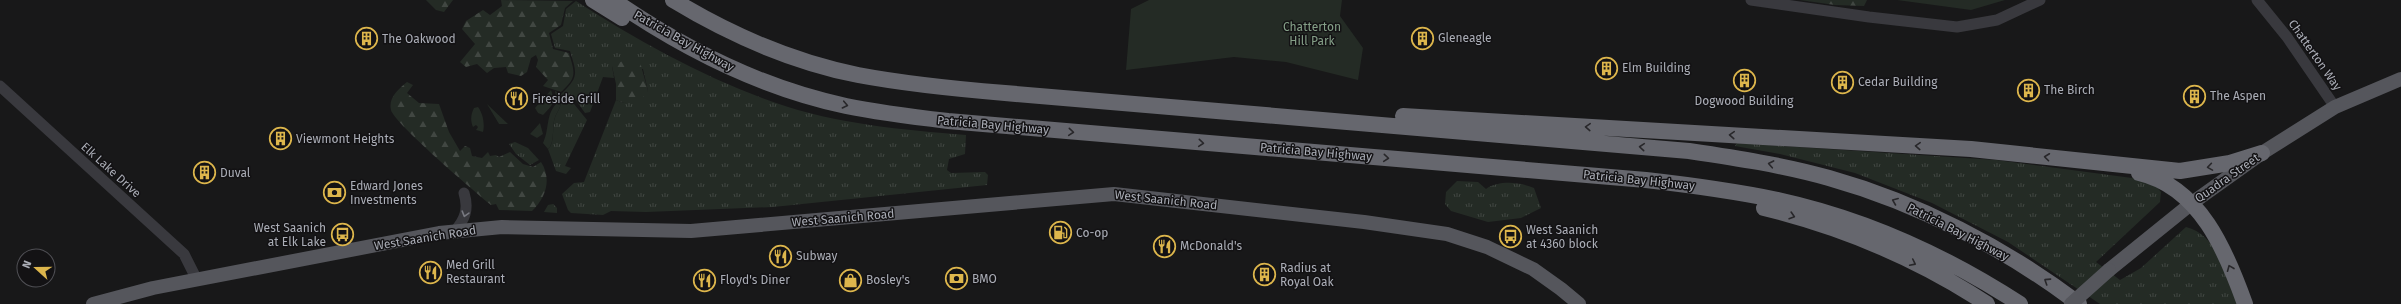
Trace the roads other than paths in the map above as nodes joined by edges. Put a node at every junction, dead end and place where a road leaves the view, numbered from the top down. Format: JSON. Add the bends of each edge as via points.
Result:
{"nodes":[{"id":1,"x":593,"y":0,"type":"edge"},
{"id":2,"x":613,"y":0,"type":"edge"},
{"id":3,"x":673,"y":0,"type":"edge"},
{"id":4,"x":1751,"y":0,"type":"edge"},
{"id":5,"x":2040,"y":0,"type":"edge"},
{"id":6,"x":2257,"y":0,"type":"edge"},
{"id":7,"x":2401,"y":79,"type":"edge"},
{"id":8,"x":0,"y":86,"type":"edge"},
{"id":9,"x":807,"y":96,"type":"junction"},
{"id":10,"x":2335,"y":107,"type":"junction"},
{"id":11,"x":1205,"y":110,"type":"junction"},
{"id":12,"x":2262,"y":153,"type":"junction"},
{"id":13,"x":2086,"y":162,"type":"junction"},
{"id":14,"x":1646,"y":180,"type":"junction"},
{"id":15,"x":464,"y":193,"type":"dead end"},
{"id":16,"x":2192,"y":203,"type":"junction"},
{"id":17,"x":454,"y":232,"type":"junction"},
{"id":18,"x":197,"y":280,"type":"junction"},
{"id":19,"x":93,"y":304,"type":"edge"},
{"id":20,"x":1579,"y":304,"type":"edge"},
{"id":21,"x":1987,"y":304,"type":"edge"},
{"id":22,"x":2020,"y":304,"type":"edge"},
{"id":23,"x":2071,"y":304,"type":"edge"},
{"id":24,"x":2078,"y":304,"type":"edge"},
{"id":25,"x":2245,"y":304,"type":"edge"}],
"edges":[{"from":1,"to":9,"type":"highway","via":[[672,48],[741,82],[778,95]]},
{"from":2,"to":9,"type":"highway","name":"Patricia Bay Highway","via":[[706,56],[738,72]]},
{"from":3,"to":11,"type":"highway","name":"Patricia Bay Highway","via":[[740,35],[812,62],[856,74],[946,88]]},
{"from":4,"to":5,"type":"street","via":[[1957,27],[1997,20]]},
{"from":6,"to":10,"type":"street","name":"Chatterton Way","via":[[2287,37]]},
{"from":7,"to":10,"type":"main road","name":"Quadra Street"},
{"from":8,"to":18,"type":"street","name":"Elk Lake Drive","via":[[184,254]]},
{"from":9,"to":14,"type":"highway","name":"Patricia Bay Highway","one_way":true,"via":[[874,111],[948,121]]},
{"from":10,"to":12,"type":"main road","name":"Quadra Street"},
{"from":13,"to":11,"type":"highway","one_way":true,"via":[[1971,149],[1235,105]]},
{"from":24,"to":11,"type":"highway","name":"Patricia Bay Highway","one_way":true,"via":[[2013,259],[1944,222],[1871,192],[1829,178],[1779,166],[1689,151]]},
{"from":12,"to":13,"type":"highway","one_way":true,"via":[[2230,163],[2180,171]]},
{"from":12,"to":16,"type":"main road","name":"Quadra Street"},
{"from":13,"to":16,"type":"highway","via":[[2149,176]]},
{"from":14,"to":21,"type":"highway","one_way":true,"via":[[1681,192],[1774,210],[1844,233],[1938,275]]},
{"from":14,"to":22,"type":"highway","name":"Patricia Bay Highway","via":[[1743,193],[1831,214],[1870,227],[1942,258]]},
{"from":15,"to":17,"type":"street","one_way":true,"via":[[466,212]]},
{"from":16,"to":23,"type":"main road","name":"Quadra Street","bridge":true},
{"from":25,"to":16,"type":"highway","one_way":true,"via":[[2222,248]]},
{"from":17,"to":18,"type":"main road","name":"West Saanich Road"},
{"from":17,"to":20,"type":"main road","name":"West Saanich Road","via":[[502,227],[691,231],[1015,202],[1127,195],[1447,234],[1487,247],[1533,269]]},
{"from":18,"to":19,"type":"main road","name":"West Saanich Road"}]}
